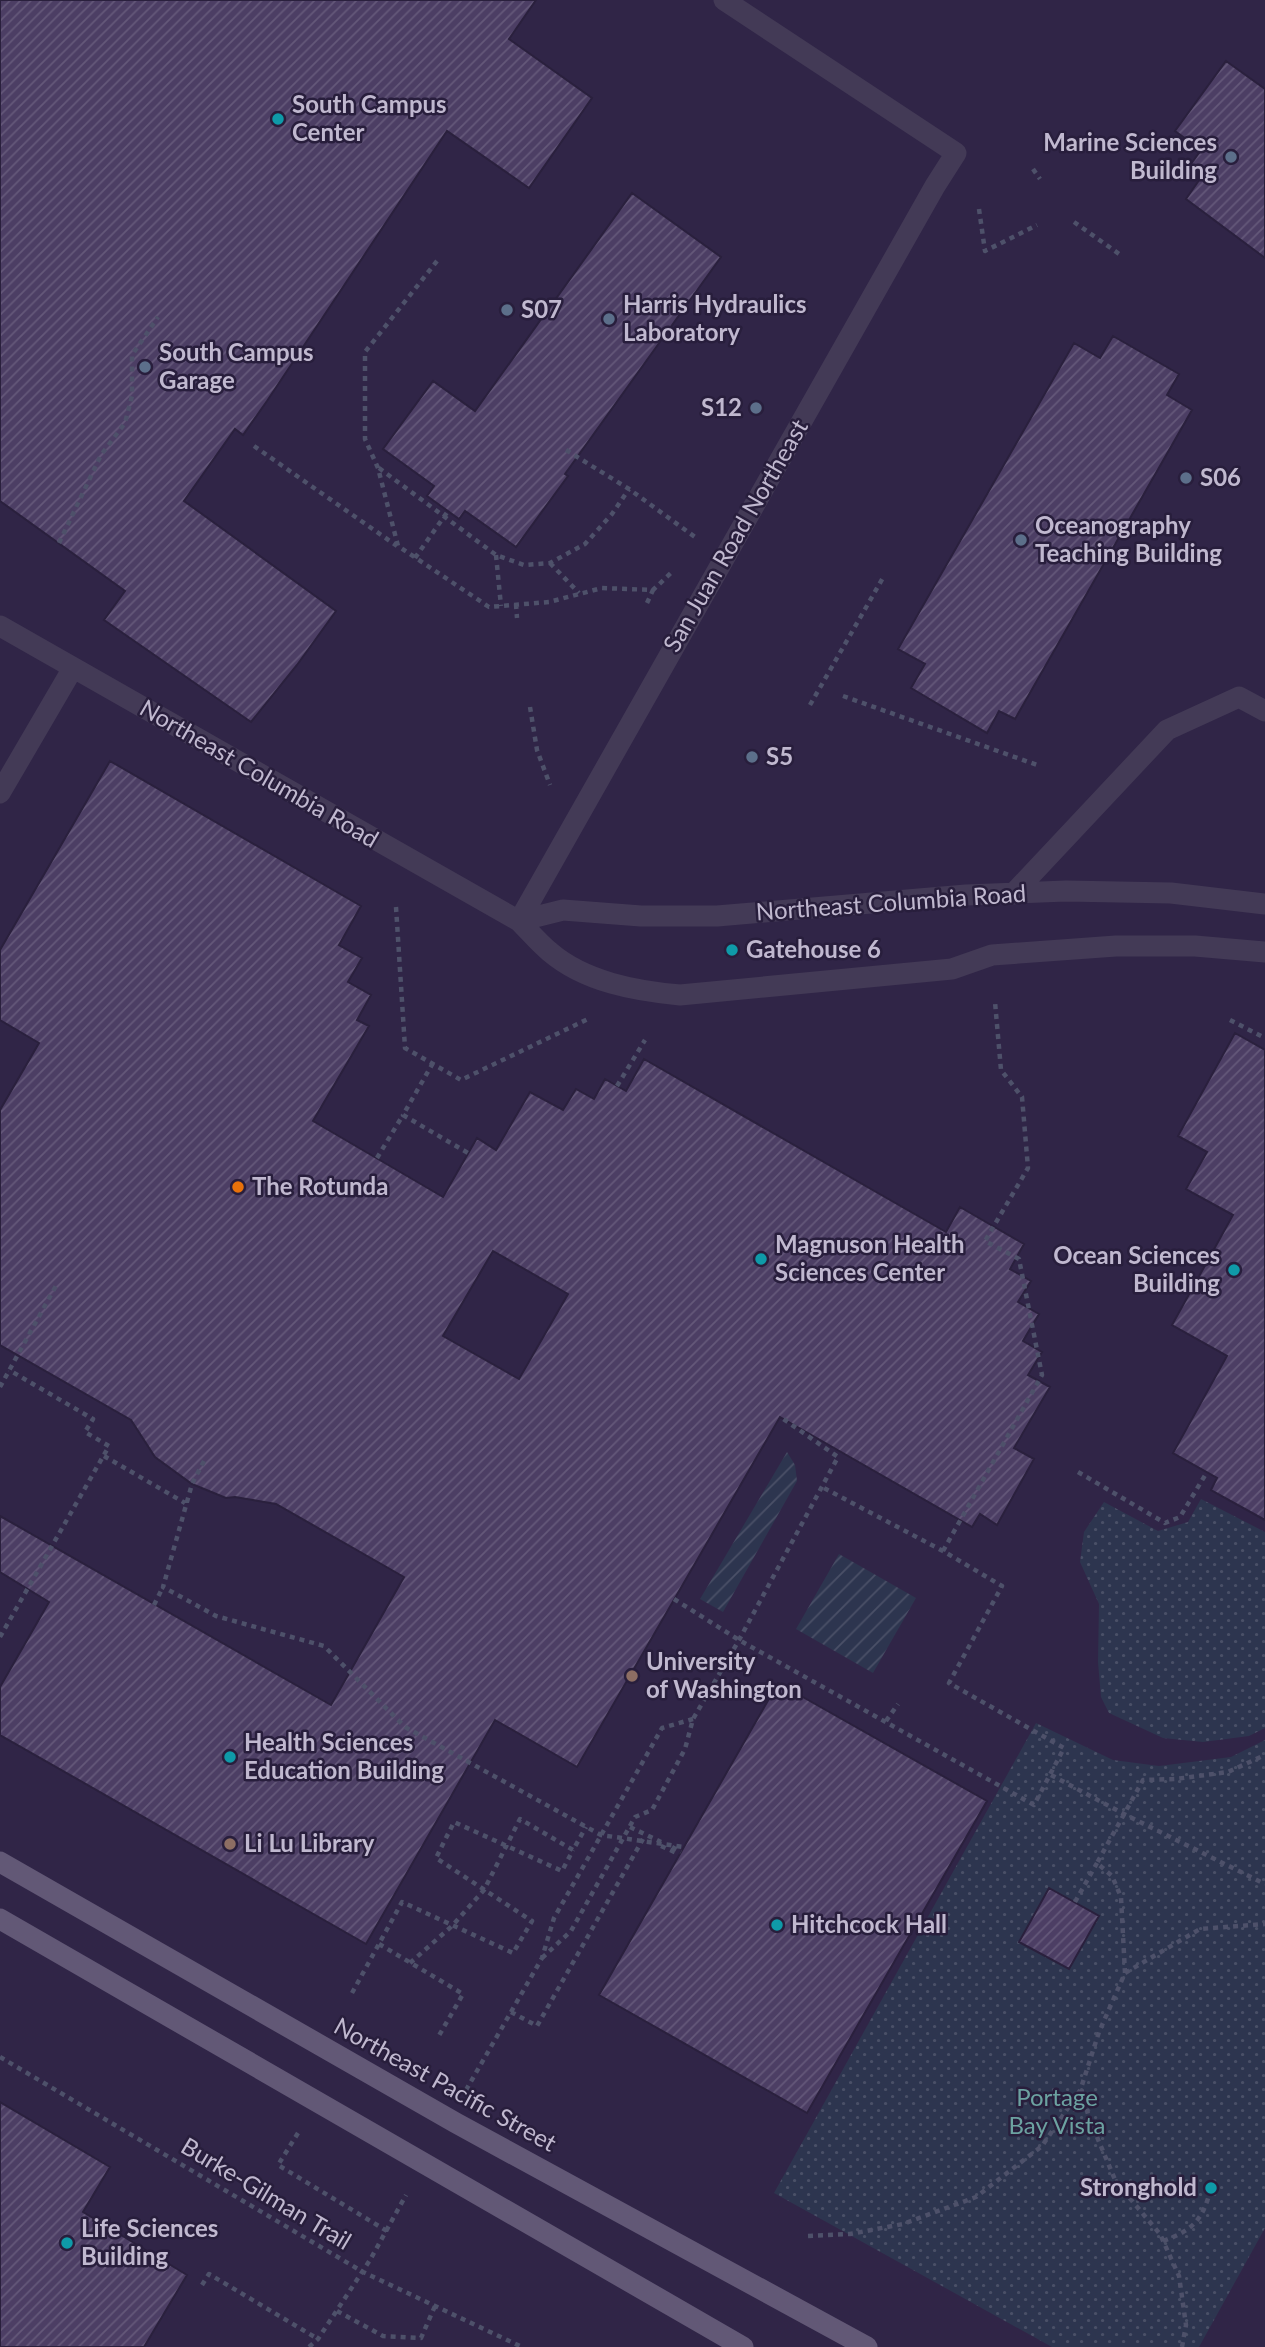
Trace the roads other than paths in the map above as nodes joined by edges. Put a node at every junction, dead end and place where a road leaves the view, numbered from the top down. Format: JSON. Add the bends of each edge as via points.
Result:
{"nodes":[{"id":1,"x":724,"y":0,"type":"edge"},
{"id":2,"x":0,"y":626,"type":"edge"},
{"id":3,"x":73,"y":668,"type":"junction"},
{"id":4,"x":1265,"y":711,"type":"edge"},
{"id":5,"x":0,"y":793,"type":"edge"},
{"id":6,"x":1013,"y":894,"type":"junction"},
{"id":7,"x":1265,"y":904,"type":"edge"},
{"id":8,"x":519,"y":921,"type":"junction"},
{"id":9,"x":1265,"y":952,"type":"edge"},
{"id":10,"x":0,"y":1862,"type":"edge"},
{"id":11,"x":0,"y":1919,"type":"edge"},
{"id":12,"x":743,"y":2347,"type":"edge"},
{"id":13,"x":867,"y":2347,"type":"edge"}],
"edges":[{"from":1,"to":8,"type":"street","name":"San Juan Road Northeast","via":[[956,153]]},
{"from":2,"to":3,"type":"street","name":"Northeast Columbia Road"},
{"from":3,"to":5,"type":"street"},
{"from":3,"to":8,"type":"street","name":"Northeast Columbia Road"},
{"from":4,"to":6,"type":"street","via":[[1239,697],[1167,730]]},
{"from":6,"to":7,"type":"street","name":"Northeast Columbia Road","via":[[1171,893]]},
{"from":6,"to":8,"type":"street","name":"Northeast Columbia Road","via":[[718,916],[564,910]]},
{"from":8,"to":9,"type":"street","name":"Northeast Columbia Road","via":[[552,954],[581,971],[613,984],[680,995],[952,969],[992,955],[1064,949],[1169,945]]},
{"from":10,"to":13,"type":"main road","name":"Northeast Pacific Street","via":[[456,2123]]},
{"from":11,"to":12,"type":"main road"}]}
